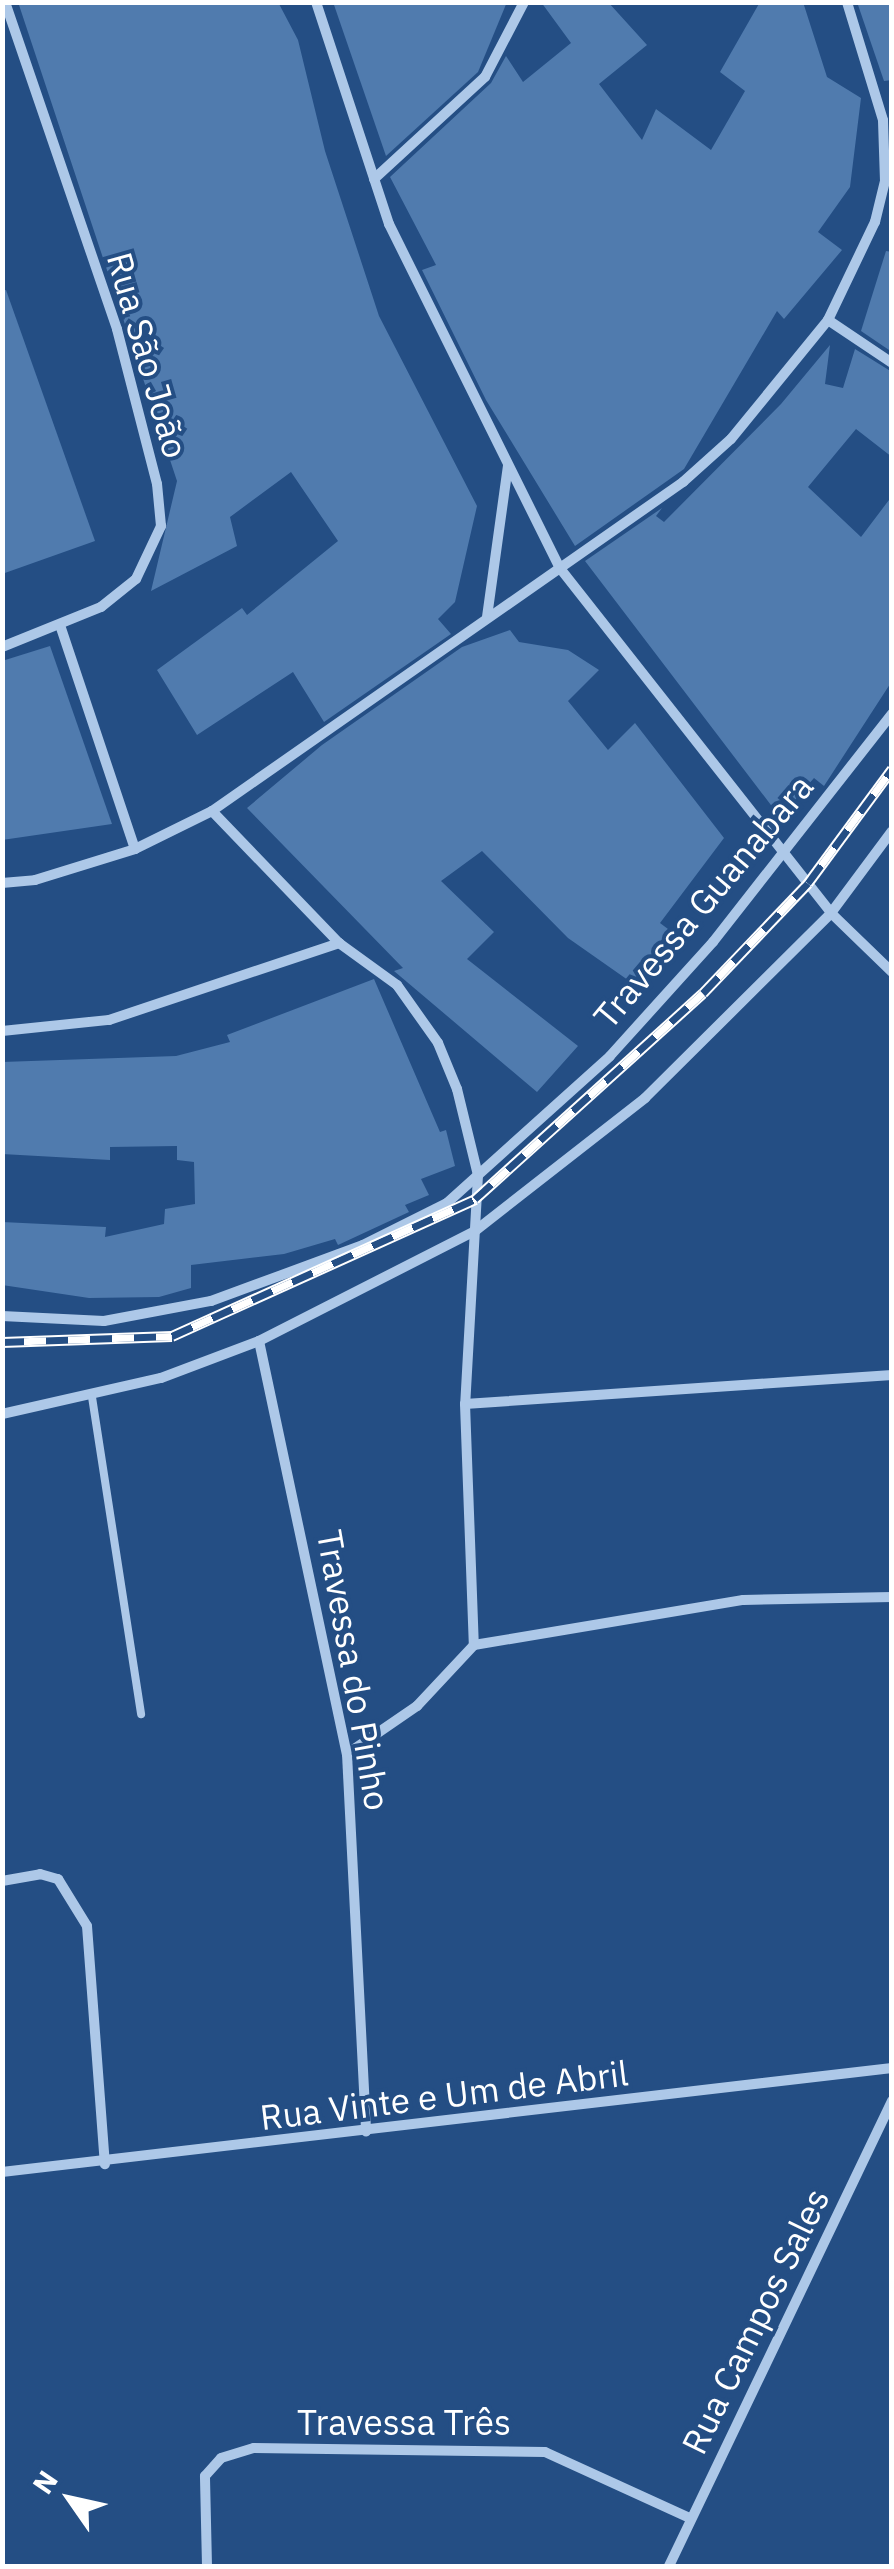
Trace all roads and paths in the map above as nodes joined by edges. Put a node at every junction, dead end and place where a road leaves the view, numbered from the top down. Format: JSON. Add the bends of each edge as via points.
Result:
{"nodes":[{"id":1,"x":5,"y":2,"type":"edge"},
{"id":2,"x":316,"y":2,"type":"edge"},
{"id":3,"x":524,"y":2,"type":"edge"},
{"id":4,"x":847,"y":2,"type":"edge"},
{"id":5,"x":374,"y":178,"type":"junction"},
{"id":6,"x":828,"y":320,"type":"junction"},
{"id":7,"x":892,"y":363,"type":"edge"},
{"id":8,"x":508,"y":464,"type":"junction"},
{"id":9,"x":560,"y":566,"type":"junction"},
{"id":10,"x":488,"y":617,"type":"junction"},
{"id":11,"x":62,"y":628,"type":"junction"},
{"id":12,"x":2,"y":647,"type":"edge"},
{"id":13,"x":892,"y":714,"type":"edge"},
{"id":14,"x":212,"y":811,"type":"junction"},
{"id":15,"x":892,"y":831,"type":"edge"},
{"id":16,"x":134,"y":849,"type":"junction"},
{"id":17,"x":782,"y":852,"type":"junction"},
{"id":18,"x":2,"y":884,"type":"edge"},
{"id":19,"x":831,"y":913,"type":"junction"},
{"id":20,"x":339,"y":943,"type":"junction"},
{"id":21,"x":892,"y":972,"type":"edge"},
{"id":22,"x":2,"y":1031,"type":"edge"},
{"id":23,"x":478,"y":1175,"type":"junction"},
{"id":24,"x":475,"y":1231,"type":"junction"},
{"id":25,"x":2,"y":1316,"type":"edge"},
{"id":26,"x":259,"y":1342,"type":"junction"},
{"id":27,"x":892,"y":1376,"type":"edge"},
{"id":28,"x":92,"y":1397,"type":"junction"},
{"id":29,"x":465,"y":1404,"type":"junction"},
{"id":30,"x":2,"y":1414,"type":"edge"},
{"id":31,"x":892,"y":1597,"type":"edge"},
{"id":32,"x":474,"y":1644,"type":"junction"},
{"id":33,"x":142,"y":1714,"type":"dead end"},
{"id":34,"x":347,"y":1754,"type":"junction"},
{"id":35,"x":2,"y":1881,"type":"edge"},
{"id":36,"x":892,"y":2068,"type":"edge"},
{"id":37,"x":892,"y":2101,"type":"edge"},
{"id":38,"x":366,"y":2132,"type":"junction"},
{"id":39,"x":105,"y":2164,"type":"junction"},
{"id":40,"x":2,"y":2172,"type":"edge"},
{"id":41,"x":690,"y":2518,"type":"junction"},
{"id":42,"x":206,"y":2566,"type":"edge"},
{"id":43,"x":669,"y":2566,"type":"edge"}],
"edges":[{"from":1,"to":11,"type":"street","name":"Rua São João","via":[[117,329],[157,484],[160,526],[136,580]]},
{"from":2,"to":5,"type":"street"},
{"from":3,"to":5,"type":"street","via":[[486,77]]},
{"from":4,"to":6,"type":"street","via":[[882,120],[886,181],[876,222]]},
{"from":5,"to":8,"type":"street","via":[[408,267]]},
{"from":6,"to":7,"type":"street"},
{"from":6,"to":9,"type":"street","via":[[708,462]]},
{"from":8,"to":9,"type":"street"},
{"from":8,"to":10,"type":"street"},
{"from":9,"to":10,"type":"street"},
{"from":9,"to":17,"type":"street"},
{"from":10,"to":14,"type":"street"},
{"from":11,"to":12,"type":"street","name":"Rua São João"},
{"from":11,"to":16,"type":"street"},
{"from":13,"to":17,"type":"street","name":"Travessa Guanabara"},
{"from":14,"to":16,"type":"street"},
{"from":14,"to":20,"type":"street"},
{"from":15,"to":19,"type":"street"},
{"from":16,"to":18,"type":"street"},
{"from":17,"to":19,"type":"street"},
{"from":17,"to":23,"type":"street","name":"Travessa Guanabara","via":[[714,942],[610,1056]]},
{"from":19,"to":21,"type":"street"},
{"from":19,"to":24,"type":"street","via":[[645,1098]]},
{"from":20,"to":22,"type":"street","via":[[108,1020]]},
{"from":20,"to":23,"type":"street","via":[[397,984],[438,1043]]},
{"from":23,"to":24,"type":"street"},
{"from":23,"to":25,"type":"street","name":"Travessa Guanabara","via":[[410,1223],[211,1301],[104,1320]]},
{"from":24,"to":26,"type":"street"},
{"from":24,"to":29,"type":"street"},
{"from":26,"to":28,"type":"street"},
{"from":26,"to":34,"type":"street","name":"Travessa do Pinho"},
{"from":27,"to":29,"type":"street"},
{"from":28,"to":30,"type":"street"},
{"from":28,"to":33,"type":"lane"},
{"from":29,"to":32,"type":"street"},
{"from":31,"to":32,"type":"street","via":[[744,1600]]},
{"from":32,"to":34,"type":"street","via":[[446,1681]]},
{"from":34,"to":38,"type":"street","name":"Travessa do Pinho"},
{"from":35,"to":39,"type":"street","via":[[50,1874],[67,1887],[88,1926]]},
{"from":36,"to":38,"type":"street","name":"Rua Vinte e Um de Abril"},
{"from":37,"to":41,"type":"street","name":"Rua Campos Sales"},
{"from":38,"to":39,"type":"street","name":"Rua Vinte e Um de Abril"},
{"from":39,"to":40,"type":"street","name":"Rua Vinte e Um de Abril"},
{"from":41,"to":42,"type":"street","name":"Travessa Três","via":[[546,2452],[254,2448],[220,2458],[205,2476]]},
{"from":41,"to":43,"type":"street","name":"Rua Campos Sales"}]}
